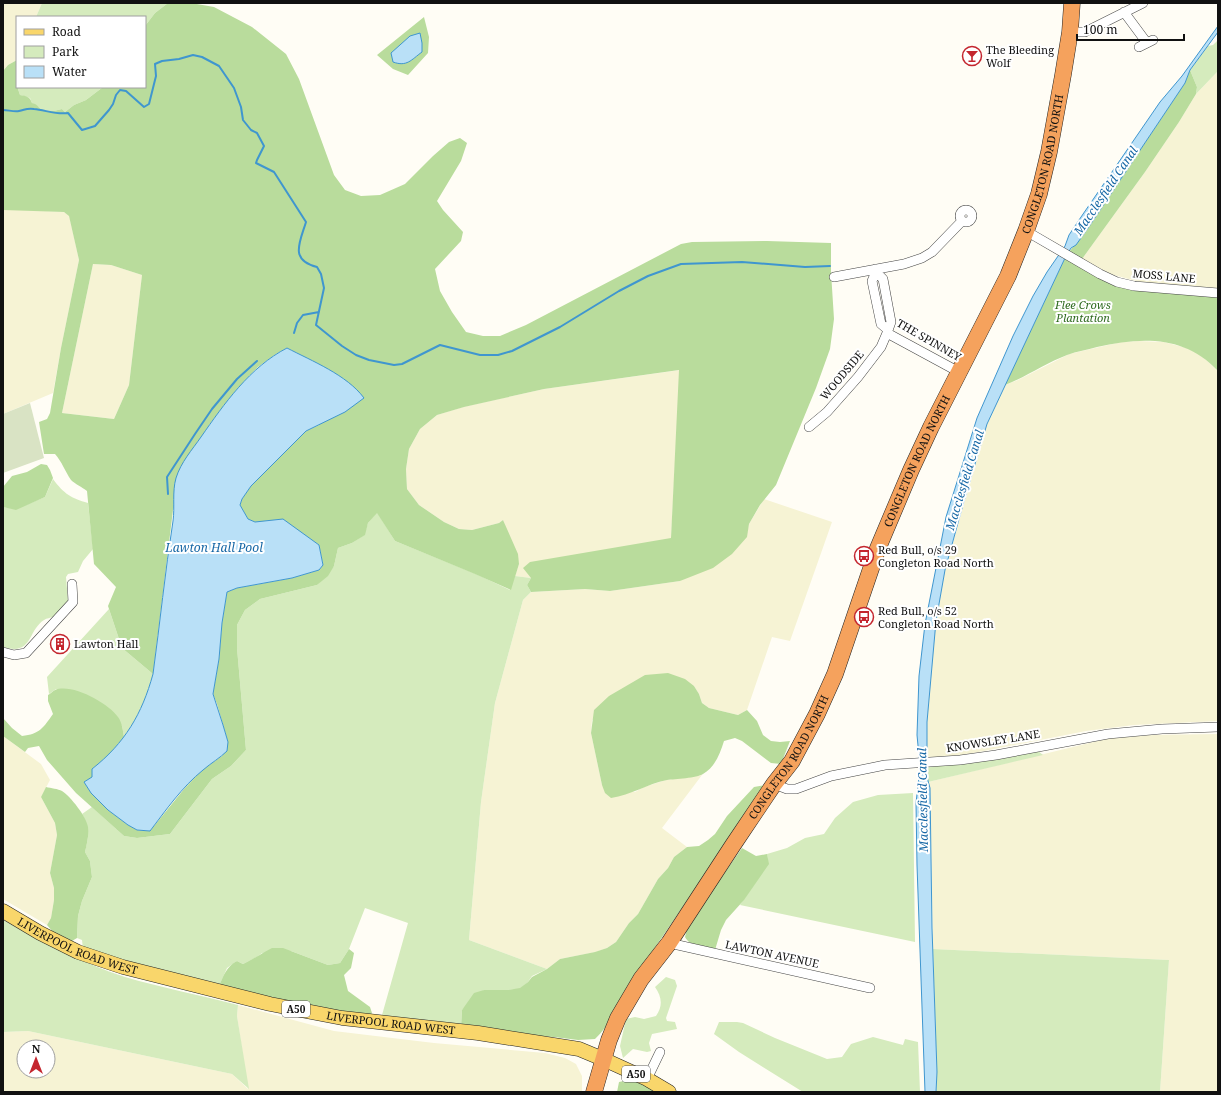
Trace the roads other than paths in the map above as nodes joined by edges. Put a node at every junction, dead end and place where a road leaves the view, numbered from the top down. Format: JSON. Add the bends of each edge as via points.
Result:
{"nodes":[{"id":1,"x":1072,"y":3,"type":"edge"},
{"id":2,"x":1143,"y":3,"type":"edge"},
{"id":3,"x":1124,"y":12,"type":"junction"},
{"id":4,"x":1070,"y":32,"type":"junction"},
{"id":5,"x":1146,"y":43,"type":"dead end"},
{"id":6,"x":962,"y":221,"type":"dead end"},
{"id":7,"x":1026,"y":231,"type":"junction"},
{"id":8,"x":876,"y":271,"type":"junction"},
{"id":9,"x":834,"y":277,"type":"dead end"},
{"id":10,"x":1218,"y":293,"type":"edge"},
{"id":11,"x":887,"y":331,"type":"junction"},
{"id":12,"x":959,"y":372,"type":"junction"},
{"id":13,"x":808,"y":427,"type":"dead end"},
{"id":14,"x":72,"y":584,"type":"dead end"},
{"id":15,"x":3,"y":652,"type":"edge"},
{"id":16,"x":1218,"y":727,"type":"edge"},
{"id":17,"x":774,"y":784,"type":"junction"},
{"id":18,"x":3,"y":911,"type":"edge"},
{"id":19,"x":670,"y":942,"type":"junction"},
{"id":20,"x":870,"y":988,"type":"dead end"},
{"id":21,"x":660,"y":1052,"type":"dead end"},
{"id":22,"x":603,"y":1059,"type":"junction"},
{"id":23,"x":647,"y":1079,"type":"junction"},
{"id":24,"x":594,"y":1092,"type":"edge"},
{"id":25,"x":669,"y":1092,"type":"edge"}],
"edges":[{"from":1,"to":4,"type":"highway","name":"CONGLETON ROAD NORTH"},
{"from":2,"to":3,"type":"street"},
{"from":3,"to":4,"type":"street","via":[[1085,32]]},
{"from":3,"to":5,"type":"street"},
{"from":4,"to":7,"type":"highway","name":"CONGLETON ROAD NORTH","via":[[1048,152]]},
{"from":6,"to":8,"type":"street","via":[[932,252],[904,264]]},
{"from":7,"to":10,"type":"street","name":"MOSS LANE","via":[[1117,282],[1134,286]]},
{"from":7,"to":12,"type":"highway","name":"CONGLETON ROAD NORTH","via":[[1008,276]]},
{"from":8,"to":9,"type":"street"},
{"from":8,"to":11,"type":"street","name":"THE SPINNEY","via":[[883,279],[891,322]]},
{"from":11,"to":12,"type":"street","name":"THE SPINNEY"},
{"from":11,"to":13,"type":"street","name":"WOODSIDE","via":[[881,347],[858,377],[827,412]]},
{"from":12,"to":17,"type":"highway","name":"CONGLETON ROAD NORTH","via":[[931,427],[878,548],[835,674],[792,761]]},
{"from":14,"to":15,"type":"street","via":[[73,602],[26,653],[14,655]]},
{"from":16,"to":17,"type":"street","name":"KNOWSLEY LANE","via":[[1108,734],[996,755],[885,765],[831,776],[796,789]]},
{"from":17,"to":19,"type":"highway","name":"CONGLETON ROAD NORTH"},
{"from":18,"to":22,"type":"main road","name":"LIVERPOOL ROAD WEST","number":"A50","via":[[40,934],[78,952],[123,967],[270,1004],[342,1018],[478,1033],[579,1050]]},
{"from":19,"to":20,"type":"street","name":"LAWTON AVENUE"},
{"from":19,"to":22,"type":"highway","name":"CONGLETON ROAD NORTH","via":[[641,979],[618,1018]]},
{"from":21,"to":23,"type":"street"},
{"from":22,"to":23,"type":"main road","number":"A50"},
{"from":22,"to":24,"type":"highway","name":"CONGLETON ROAD NORTH"},
{"from":23,"to":25,"type":"main road","number":"A50"}]}
